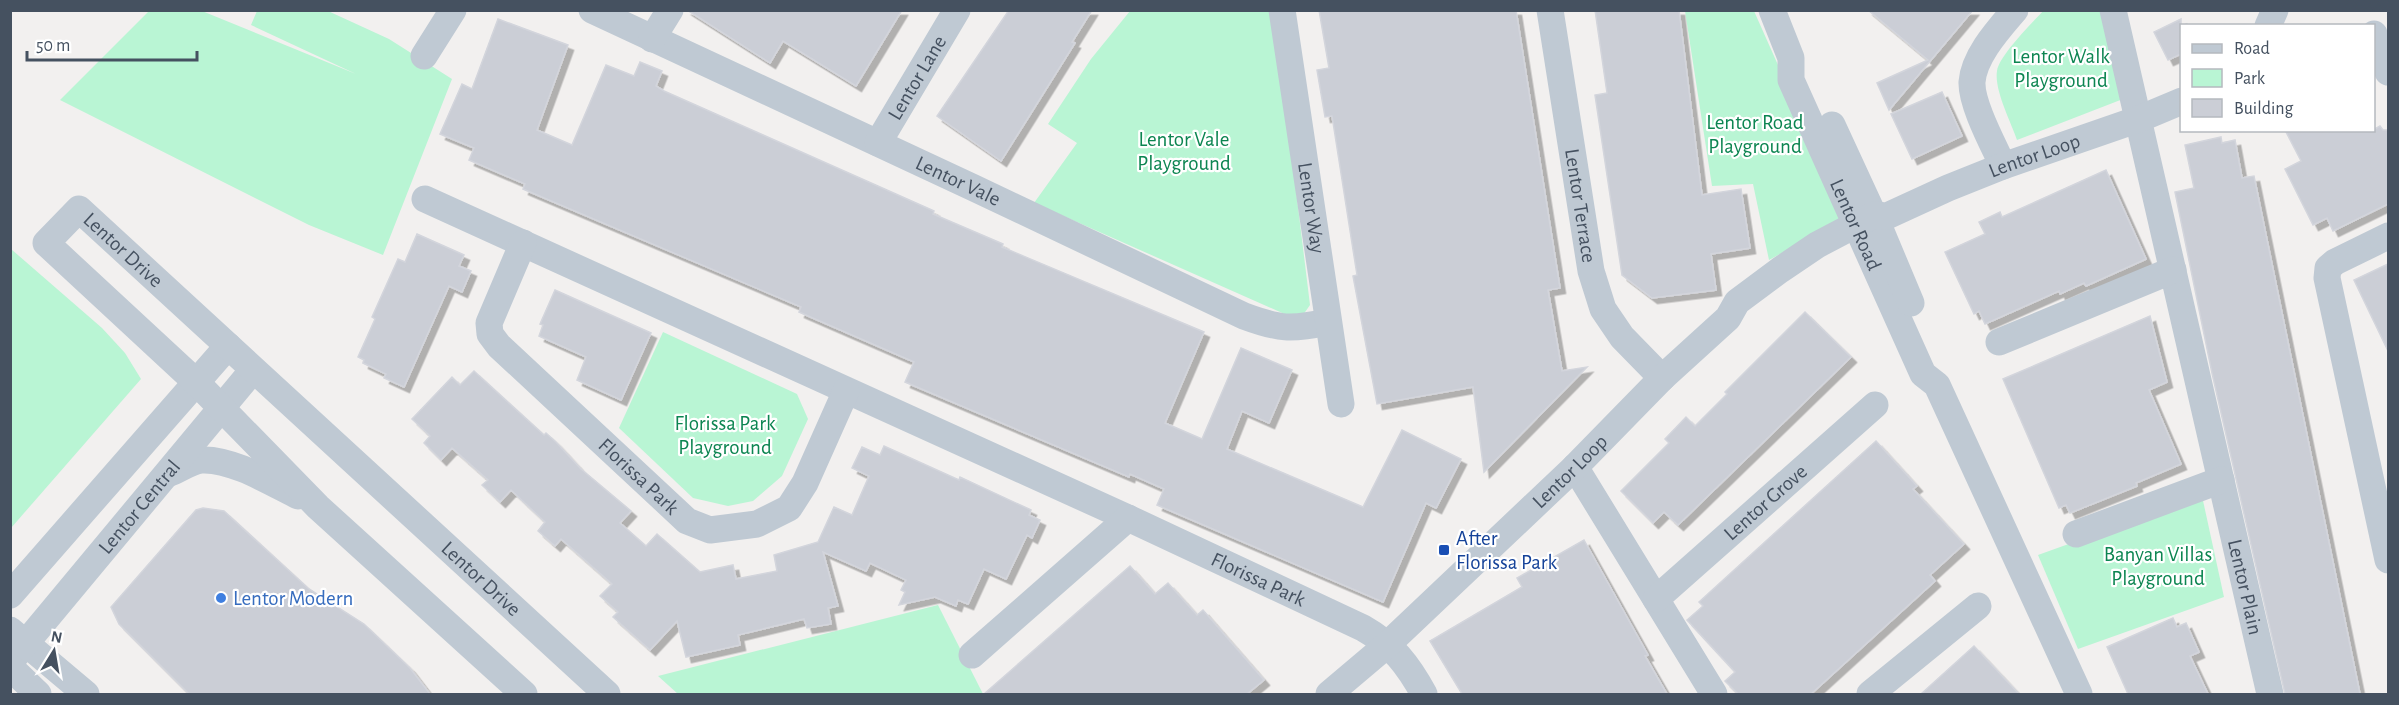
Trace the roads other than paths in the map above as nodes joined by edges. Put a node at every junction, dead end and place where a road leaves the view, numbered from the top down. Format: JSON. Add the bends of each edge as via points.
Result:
{"nodes":[{"id":1,"x":453,"y":10,"type":"edge"},
{"id":2,"x":592,"y":10,"type":"edge"},
{"id":3,"x":670,"y":10,"type":"edge"},
{"id":4,"x":957,"y":10,"type":"edge"},
{"id":5,"x":1281,"y":10,"type":"edge"},
{"id":6,"x":1550,"y":10,"type":"edge"},
{"id":7,"x":1772,"y":10,"type":"edge"},
{"id":8,"x":2014,"y":10,"type":"edge"},
{"id":9,"x":2113,"y":10,"type":"edge"},
{"id":10,"x":2275,"y":10,"type":"edge"},
{"id":11,"x":2379,"y":10,"type":"edge"},
{"id":12,"x":2269,"y":24,"type":"edge"},
{"id":13,"x":2373,"y":24,"type":"edge"},
{"id":14,"x":651,"y":39,"type":"junction"},
{"id":15,"x":2375,"y":44,"type":"edge"},
{"id":16,"x":424,"y":56,"type":"dead end"},
{"id":17,"x":2388,"y":72,"type":"edge"},
{"id":18,"x":2180,"y":101,"type":"edge"},
{"id":19,"x":2139,"y":118,"type":"junction"},
{"id":20,"x":878,"y":143,"type":"junction"},
{"id":21,"x":2003,"y":166,"type":"junction"},
{"id":22,"x":425,"y":199,"type":"dead end"},
{"id":23,"x":1872,"y":224,"type":"junction"},
{"id":24,"x":2388,"y":236,"type":"edge"},
{"id":25,"x":523,"y":243,"type":"junction"},
{"id":26,"x":2173,"y":270,"type":"junction"},
{"id":27,"x":1327,"y":322,"type":"junction"},
{"id":28,"x":1999,"y":342,"type":"dead end"},
{"id":29,"x":228,"y":346,"type":"junction"},
{"id":30,"x":253,"y":370,"type":"junction"},
{"id":31,"x":1662,"y":378,"type":"junction"},
{"id":32,"x":196,"y":382,"type":"junction"},
{"id":33,"x":846,"y":391,"type":"junction"},
{"id":34,"x":1341,"y":404,"type":"dead end"},
{"id":35,"x":1875,"y":405,"type":"dead end"},
{"id":36,"x":222,"y":408,"type":"junction"},
{"id":37,"x":1575,"y":466,"type":"junction"},
{"id":38,"x":167,"y":475,"type":"junction"},
{"id":39,"x":2221,"y":480,"type":"junction"},
{"id":40,"x":2381,"y":487,"type":"edge"},
{"id":41,"x":318,"y":507,"type":"junction"},
{"id":42,"x":1128,"y":518,"type":"junction"},
{"id":43,"x":2076,"y":534,"type":"dead end"},
{"id":44,"x":2388,"y":560,"type":"edge"},
{"id":45,"x":10,"y":595,"type":"edge"},
{"id":46,"x":1656,"y":599,"type":"junction"},
{"id":47,"x":1978,"y":606,"type":"dead end"},
{"id":48,"x":16,"y":644,"type":"edge"},
{"id":49,"x":1387,"y":645,"type":"junction"},
{"id":50,"x":972,"y":655,"type":"dead end"},
{"id":51,"x":10,"y":667,"type":"edge"},
{"id":52,"x":38,"y":694,"type":"edge"},
{"id":53,"x":86,"y":694,"type":"edge"},
{"id":54,"x":524,"y":694,"type":"edge"},
{"id":55,"x":607,"y":694,"type":"edge"},
{"id":56,"x":1329,"y":694,"type":"edge"},
{"id":57,"x":1424,"y":694,"type":"edge"},
{"id":58,"x":1714,"y":694,"type":"edge"},
{"id":59,"x":1870,"y":694,"type":"edge"},
{"id":60,"x":2079,"y":694,"type":"edge"},
{"id":61,"x":2270,"y":694,"type":"edge"}],
"edges":[{"from":1,"to":16,"type":"street"},
{"from":2,"to":14,"type":"street","name":"Lentor Vale"},
{"from":3,"to":14,"type":"street"},
{"from":4,"to":20,"type":"street","name":"Lentor Lane"},
{"from":5,"to":27,"type":"street","name":"Lentor Way"},
{"from":6,"to":31,"type":"street","name":"Lentor Terrace","via":[[1594,281],[1603,309],[1622,337]]},
{"from":7,"to":23,"type":"street","name":"Lentor Road","via":[[1791,58],[1808,73]]},
{"from":8,"to":21,"type":"street","via":[[1987,44],[1972,83],[1978,110]]},
{"from":9,"to":19,"type":"street","name":"Lentor Plain"},
{"from":10,"to":12,"type":"street"},
{"from":11,"to":13,"type":"street"},
{"from":14,"to":20,"type":"street","name":"Lentor Vale"},
{"from":15,"to":17,"type":"street"},
{"from":18,"to":19,"type":"street","name":"Lentor Loop"},
{"from":19,"to":21,"type":"street","name":"Lentor Loop"},
{"from":19,"to":26,"type":"street","name":"Lentor Plain"},
{"from":20,"to":27,"type":"street","name":"Lentor Vale","via":[[1244,316],[1283,328]]},
{"from":21,"to":23,"type":"street","name":"Lentor Loop"},
{"from":22,"to":25,"type":"street","name":"Florissa Park"},
{"from":23,"to":31,"type":"street","name":"Lentor Loop","via":[[1747,314],[1728,318]]},
{"from":23,"to":60,"type":"street","name":"Lentor Road","via":[[1938,368],[1937,385]]},
{"from":24,"to":40,"type":"street","via":[[2336,262],[2328,268],[2327,278],[2358,420]]},
{"from":25,"to":33,"type":"street","name":"Florissa Park"},
{"from":25,"to":33,"type":"street","name":"Florissa Park","via":[[489,322],[490,334],[687,521],[710,530],[757,524],[789,508],[805,483]]},
{"from":26,"to":28,"type":"street"},
{"from":26,"to":39,"type":"street","name":"Lentor Plain"},
{"from":27,"to":34,"type":"street","name":"Lentor Way"},
{"from":29,"to":30,"type":"street","name":"Lentor Drive"},
{"from":29,"to":32,"type":"street","name":"Lentor Central"},
{"from":29,"to":32,"type":"street","name":"Lentor Drive","via":[[79,209],[46,243]]},
{"from":30,"to":36,"type":"street","name":"Lentor Central"},
{"from":30,"to":55,"type":"street","name":"Lentor Drive"},
{"from":31,"to":37,"type":"street","name":"Lentor Loop"},
{"from":32,"to":36,"type":"street","name":"Lentor Drive"},
{"from":32,"to":45,"type":"street","name":"Lentor Central"},
{"from":33,"to":42,"type":"street","name":"Florissa Park"},
{"from":35,"to":46,"type":"street","name":"Lentor Grove"},
{"from":36,"to":38,"type":"street","name":"Lentor Central"},
{"from":36,"to":41,"type":"street","name":"Lentor Drive"},
{"from":37,"to":46,"type":"street"},
{"from":37,"to":49,"type":"street","name":"Lentor Loop"},
{"from":38,"to":41,"type":"street","via":[[200,460],[223,464],[246,469]]},
{"from":38,"to":48,"type":"street","name":"Lentor Central"},
{"from":39,"to":43,"type":"street"},
{"from":39,"to":61,"type":"street","name":"Lentor Plain"},
{"from":40,"to":44,"type":"street"},
{"from":41,"to":54,"type":"street","name":"Lentor Drive"},
{"from":42,"to":49,"type":"street","name":"Florissa Park","via":[[1363,628]]},
{"from":42,"to":50,"type":"street"},
{"from":46,"to":58,"type":"street"},
{"from":47,"to":59,"type":"street"},
{"from":48,"to":53,"type":"street","name":"Lentor Central"},
{"from":49,"to":56,"type":"street","name":"Lentor Loop"},
{"from":49,"to":57,"type":"street","name":"Florissa Park","via":[[1410,668]]},
{"from":51,"to":52,"type":"street"}]}
